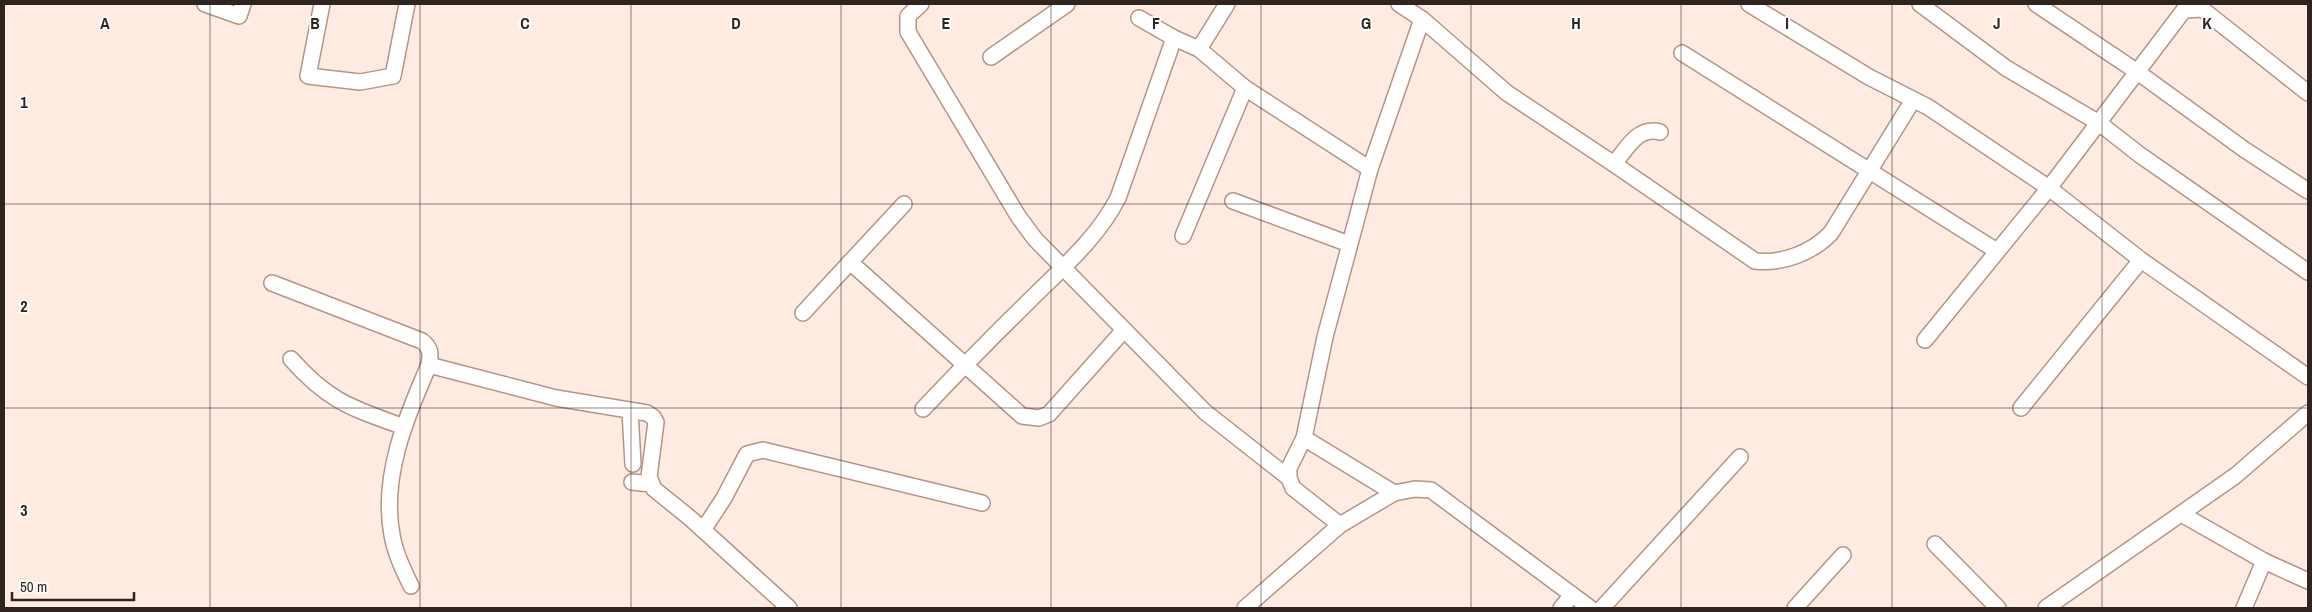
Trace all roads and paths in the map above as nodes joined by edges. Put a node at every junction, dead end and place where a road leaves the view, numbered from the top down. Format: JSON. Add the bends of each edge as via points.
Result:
{"nodes":[{"id":1,"x":206,"y":4,"type":"edge"},
{"id":2,"x":243,"y":4,"type":"edge"},
{"id":3,"x":322,"y":4,"type":"edge"},
{"id":4,"x":407,"y":4,"type":"edge"},
{"id":5,"x":921,"y":4,"type":"edge"},
{"id":6,"x":1067,"y":4,"type":"edge"},
{"id":7,"x":1227,"y":4,"type":"edge"},
{"id":8,"x":1399,"y":4,"type":"edge"},
{"id":9,"x":1749,"y":4,"type":"edge"},
{"id":10,"x":1920,"y":4,"type":"edge"},
{"id":11,"x":2036,"y":4,"type":"edge"},
{"id":12,"x":1139,"y":18,"type":"dead end"},
{"id":13,"x":1422,"y":20,"type":"junction"},
{"id":14,"x":1174,"y":38,"type":"junction"},
{"id":15,"x":1199,"y":49,"type":"junction"},
{"id":16,"x":1682,"y":53,"type":"dead end"},
{"id":17,"x":991,"y":57,"type":"dead end"},
{"id":18,"x":2136,"y":71,"type":"junction"},
{"id":19,"x":1245,"y":88,"type":"junction"},
{"id":20,"x":2308,"y":93,"type":"edge"},
{"id":21,"x":1913,"y":100,"type":"junction"},
{"id":22,"x":2099,"y":123,"type":"junction"},
{"id":23,"x":1660,"y":132,"type":"dead end"},
{"id":24,"x":1614,"y":164,"type":"junction"},
{"id":25,"x":1370,"y":169,"type":"junction"},
{"id":26,"x":1868,"y":171,"type":"junction"},
{"id":27,"x":2049,"y":188,"type":"junction"},
{"id":28,"x":2308,"y":192,"type":"edge"},
{"id":29,"x":1233,"y":201,"type":"dead end"},
{"id":30,"x":904,"y":204,"type":"dead end"},
{"id":31,"x":1182,"y":236,"type":"dead end"},
{"id":32,"x":1349,"y":244,"type":"junction"},
{"id":33,"x":1998,"y":251,"type":"junction"},
{"id":34,"x":2141,"y":260,"type":"junction"},
{"id":35,"x":850,"y":262,"type":"junction"},
{"id":36,"x":1062,"y":268,"type":"junction"},
{"id":37,"x":2308,"y":272,"type":"edge"},
{"id":38,"x":272,"y":283,"type":"dead end"},
{"id":39,"x":803,"y":314,"type":"dead end"},
{"id":40,"x":1124,"y":330,"type":"junction"},
{"id":41,"x":1925,"y":340,"type":"dead end"},
{"id":42,"x":291,"y":359,"type":"dead end"},
{"id":43,"x":428,"y":365,"type":"junction"},
{"id":44,"x":964,"y":365,"type":"junction"},
{"id":45,"x":2308,"y":376,"type":"edge"},
{"id":46,"x":2021,"y":408,"type":"dead end"},
{"id":47,"x":923,"y":409,"type":"dead end"},
{"id":48,"x":630,"y":410,"type":"junction"},
{"id":49,"x":2305,"y":420,"type":"edge"},
{"id":50,"x":404,"y":427,"type":"junction"},
{"id":51,"x":1304,"y":438,"type":"junction"},
{"id":52,"x":1740,"y":457,"type":"dead end"},
{"id":53,"x":633,"y":464,"type":"dead end"},
{"id":54,"x":1289,"y":478,"type":"junction"},
{"id":55,"x":632,"y":482,"type":"dead end"},
{"id":56,"x":651,"y":484,"type":"junction"},
{"id":57,"x":1394,"y":493,"type":"junction"},
{"id":58,"x":982,"y":503,"type":"dead end"},
{"id":59,"x":2183,"y":515,"type":"junction"},
{"id":60,"x":1340,"y":525,"type":"junction"},
{"id":61,"x":703,"y":530,"type":"junction"},
{"id":62,"x":1935,"y":544,"type":"dead end"},
{"id":63,"x":1843,"y":555,"type":"dead end"},
{"id":64,"x":2264,"y":561,"type":"junction"},
{"id":65,"x":2308,"y":581,"type":"edge"},
{"id":66,"x":410,"y":586,"type":"dead end"},
{"id":67,"x":1572,"y":595,"type":"junction"},
{"id":68,"x":790,"y":608,"type":"edge"},
{"id":69,"x":1244,"y":608,"type":"edge"},
{"id":70,"x":1561,"y":608,"type":"edge"},
{"id":71,"x":1590,"y":608,"type":"edge"},
{"id":72,"x":1602,"y":608,"type":"edge"},
{"id":73,"x":1795,"y":608,"type":"edge"},
{"id":74,"x":1998,"y":608,"type":"edge"},
{"id":75,"x":2046,"y":608,"type":"edge"},
{"id":76,"x":2244,"y":608,"type":"edge"}],
"edges":[{"from":1,"to":2,"type":"street","via":[[239,16]]},
{"from":3,"to":4,"type":"street","via":[[308,76],[360,82],[393,76]]},
{"from":5,"to":36,"type":"street","via":[[908,16],[908,32],[1018,216]]},
{"from":6,"to":17,"type":"street"},
{"from":7,"to":15,"type":"street"},
{"from":8,"to":13,"type":"street"},
{"from":9,"to":21,"type":"street"},
{"from":10,"to":22,"type":"street","via":[[2006,68]]},
{"from":11,"to":18,"type":"street"},
{"from":12,"to":14,"type":"street"},
{"from":13,"to":24,"type":"street","via":[[1507,93]]},
{"from":13,"to":25,"type":"street"},
{"from":14,"to":15,"type":"street"},
{"from":14,"to":36,"type":"street","via":[[1118,198],[1108,218]]},
{"from":15,"to":19,"type":"street"},
{"from":16,"to":26,"type":"street"},
{"from":18,"to":20,"type":"street","via":[[2184,10],[2197,8]]},
{"from":18,"to":22,"type":"street"},
{"from":18,"to":28,"type":"street"},
{"from":19,"to":25,"type":"street"},
{"from":19,"to":31,"type":"street"},
{"from":21,"to":26,"type":"street"},
{"from":21,"to":27,"type":"street","via":[[1928,106]]},
{"from":22,"to":27,"type":"street"},
{"from":22,"to":37,"type":"street","via":[[2140,156]]},
{"from":23,"to":24,"type":"street","via":[[1649,129],[1640,134]]},
{"from":24,"to":26,"type":"street","via":[[1755,261],[1771,263],[1785,260],[1825,239]]},
{"from":25,"to":32,"type":"street"},
{"from":26,"to":33,"type":"street"},
{"from":27,"to":33,"type":"street"},
{"from":27,"to":34,"type":"street"},
{"from":29,"to":32,"type":"street"},
{"from":30,"to":35,"type":"street"},
{"from":32,"to":51,"type":"street"},
{"from":33,"to":41,"type":"street"},
{"from":34,"to":45,"type":"street"},
{"from":34,"to":46,"type":"street"},
{"from":35,"to":39,"type":"street"},
{"from":35,"to":44,"type":"street"},
{"from":36,"to":40,"type":"street"},
{"from":36,"to":44,"type":"street"},
{"from":38,"to":43,"type":"street","via":[[422,341],[431,354]]},
{"from":40,"to":44,"type":"street","via":[[1049,414],[1039,418],[1022,416]]},
{"from":40,"to":54,"type":"street","via":[[1205,412]]},
{"from":42,"to":50,"type":"street","via":[[332,398]]},
{"from":43,"to":48,"type":"street","via":[[556,398]]},
{"from":43,"to":50,"type":"street"},
{"from":44,"to":47,"type":"street"},
{"from":48,"to":53,"type":"street"},
{"from":48,"to":56,"type":"street","via":[[647,413],[656,422],[650,465]]},
{"from":49,"to":59,"type":"street"},
{"from":50,"to":66,"type":"street","via":[[392,475],[389,505],[396,551]]},
{"from":51,"to":54,"type":"street","via":[[1289,468]]},
{"from":51,"to":57,"type":"street"},
{"from":52,"to":72,"type":"street"},
{"from":54,"to":60,"type":"street","via":[[1293,488]]},
{"from":55,"to":56,"type":"street"},
{"from":56,"to":61,"type":"street"},
{"from":57,"to":60,"type":"street"},
{"from":57,"to":67,"type":"street","via":[[1431,490]]},
{"from":58,"to":61,"type":"street","via":[[763,450],[747,454]]},
{"from":59,"to":64,"type":"street"},
{"from":59,"to":75,"type":"street"},
{"from":60,"to":69,"type":"street"},
{"from":61,"to":68,"type":"street"},
{"from":62,"to":74,"type":"street"},
{"from":63,"to":73,"type":"street"},
{"from":64,"to":65,"type":"street"},
{"from":64,"to":76,"type":"street"},
{"from":67,"to":70,"type":"street"},
{"from":67,"to":71,"type":"street"}]}
